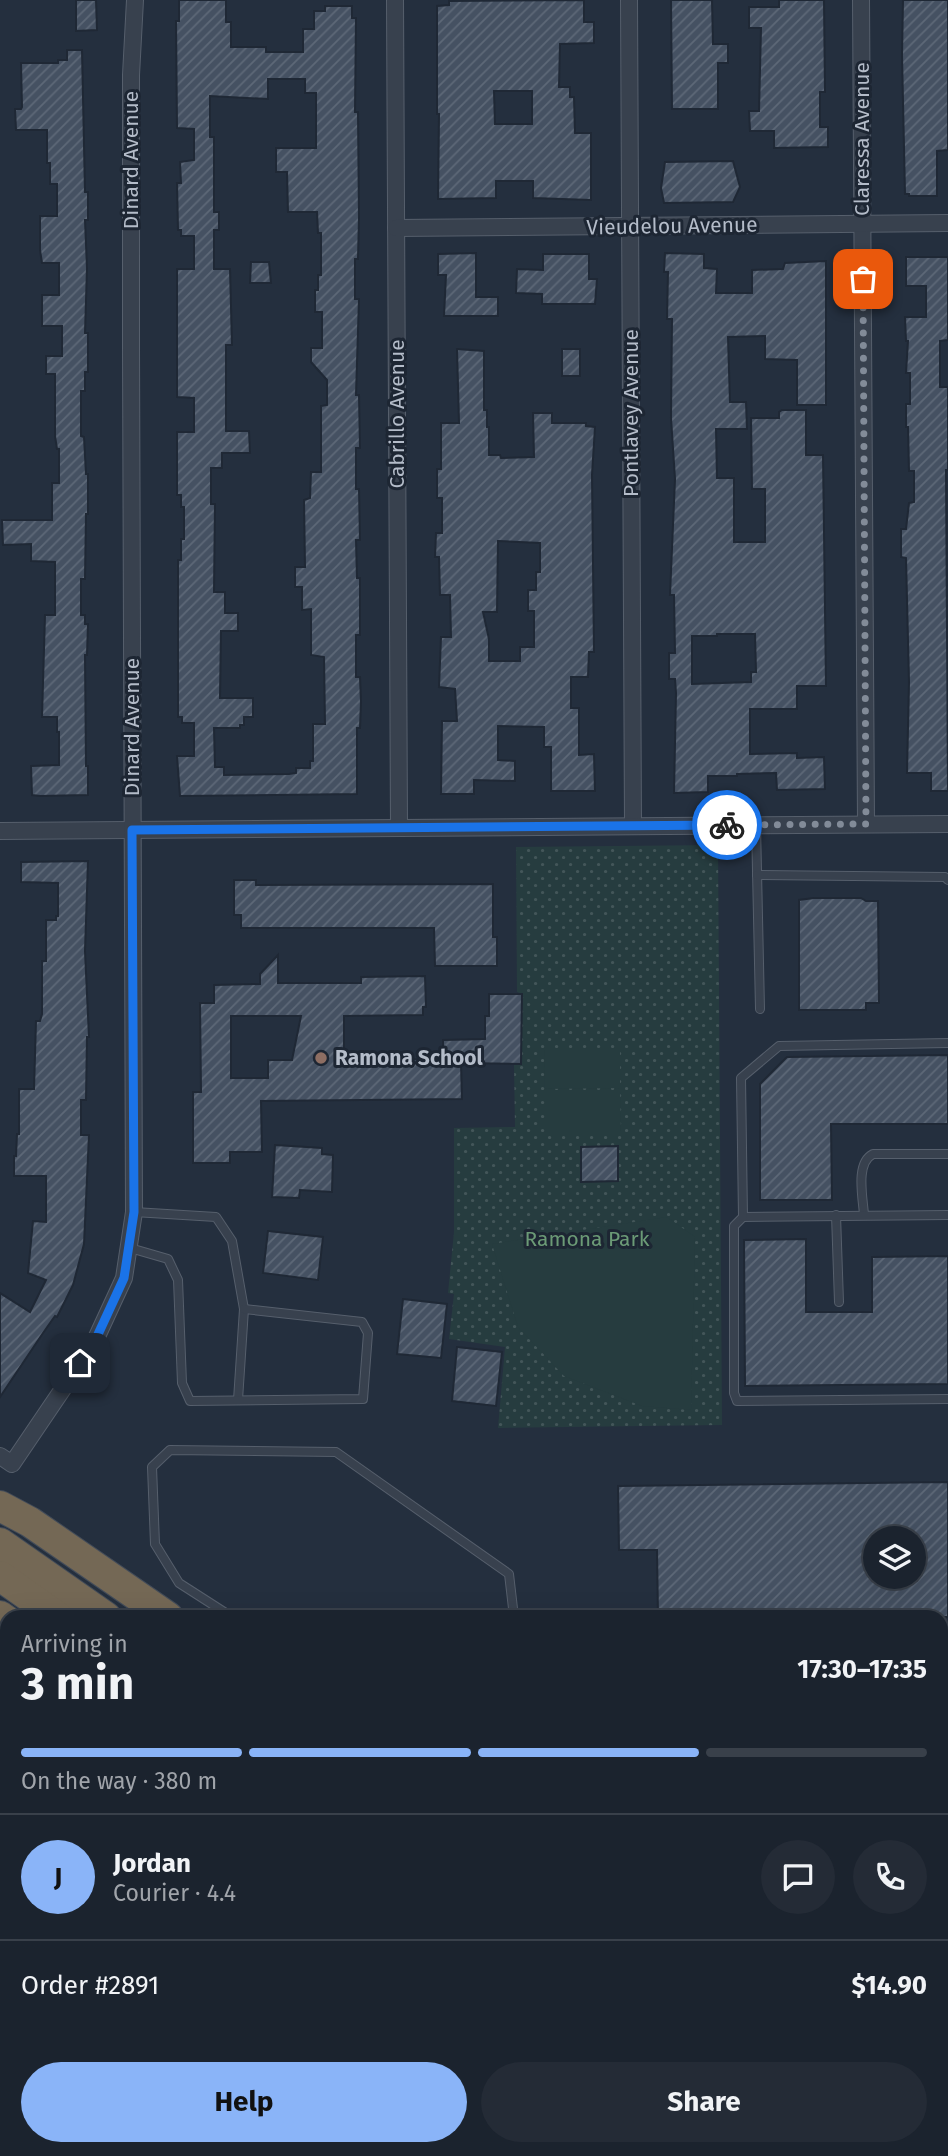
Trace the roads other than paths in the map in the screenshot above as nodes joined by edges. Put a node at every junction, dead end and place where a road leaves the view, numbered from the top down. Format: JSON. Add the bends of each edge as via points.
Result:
{"nodes":[{"id":1,"x":135,"y":0,"type":"edge"},
{"id":2,"x":395,"y":0,"type":"edge"},
{"id":3,"x":629,"y":0,"type":"edge"},
{"id":4,"x":861,"y":0,"type":"edge"},
{"id":5,"x":948,"y":223,"type":"edge"},
{"id":6,"x":862,"y":224,"type":"junction"},
{"id":7,"x":630,"y":226,"type":"junction"},
{"id":8,"x":396,"y":228,"type":"junction"},
{"id":9,"x":866,"y":824,"type":"junction"},
{"id":10,"x":948,"y":824,"type":"edge"},
{"id":11,"x":756,"y":825,"type":"junction"},
{"id":12,"x":633,"y":826,"type":"junction"},
{"id":13,"x":399,"y":827,"type":"junction"},
{"id":14,"x":132,"y":830,"type":"junction"},
{"id":15,"x":0,"y":831,"type":"edge"},
{"id":16,"x":757,"y":875,"type":"junction"},
{"id":17,"x":948,"y":880,"type":"edge"},
{"id":18,"x":760,"y":1009,"type":"dead end"},
{"id":19,"x":948,"y":1043,"type":"edge"},
{"id":20,"x":948,"y":1154,"type":"edge"},
{"id":21,"x":134,"y":1212,"type":"junction"},
{"id":22,"x":948,"y":1214,"type":"edge"},
{"id":23,"x":836,"y":1215,"type":"junction"},
{"id":24,"x":864,"y":1215,"type":"junction"},
{"id":25,"x":743,"y":1217,"type":"junction"},
{"id":26,"x":130,"y":1248,"type":"junction"},
{"id":27,"x":839,"y":1302,"type":"dead end"},
{"id":28,"x":244,"y":1309,"type":"junction"},
{"id":29,"x":948,"y":1399,"type":"edge"},
{"id":30,"x":239,"y":1400,"type":"junction"},
{"id":31,"x":6,"y":1460,"type":"edge"},
{"id":32,"x":0,"y":1506,"type":"edge"},
{"id":33,"x":0,"y":1543,"type":"edge"},
{"id":34,"x":0,"y":1576,"type":"edge"},
{"id":35,"x":48,"y":1610,"type":"edge"},
{"id":36,"x":96,"y":1610,"type":"edge"},
{"id":37,"x":158,"y":1610,"type":"edge"},
{"id":38,"x":221,"y":1610,"type":"edge"},
{"id":39,"x":513,"y":1610,"type":"edge"}],
"edges":[{"from":1,"to":14,"type":"street","name":"Dinard Avenue","via":[[131,75]]},
{"from":2,"to":8,"type":"street","name":"Cabrillo Avenue"},
{"from":3,"to":7,"type":"street","name":"Pontlavey Avenue"},
{"from":4,"to":6,"type":"street","name":"Claressa Avenue"},
{"from":5,"to":6,"type":"street","name":"Vieudelou Avenue"},
{"from":6,"to":7,"type":"street","name":"Vieudelou Avenue"},
{"from":6,"to":9,"type":"street","name":"Claressa Avenue"},
{"from":7,"to":8,"type":"street","name":"Vieudelou Avenue"},
{"from":7,"to":12,"type":"street","name":"Pontlavey Avenue"},
{"from":8,"to":13,"type":"street","name":"Cabrillo Avenue"},
{"from":9,"to":10,"type":"street"},
{"from":9,"to":11,"type":"street"},
{"from":11,"to":12,"type":"street"},
{"from":11,"to":16,"type":"lane"},
{"from":12,"to":13,"type":"street"},
{"from":13,"to":14,"type":"street"},
{"from":14,"to":15,"type":"street"},
{"from":14,"to":21,"type":"street","name":"Dinard Avenue"},
{"from":16,"to":17,"type":"lane"},
{"from":16,"to":18,"type":"lane"},
{"from":19,"to":25,"type":"lane","via":[[779,1046],[741,1078]]},
{"from":20,"to":24,"type":"lane","via":[[867,1157],[863,1166]]},
{"from":21,"to":26,"type":"street","name":"Dinard Avenue"},
{"from":21,"to":28,"type":"lane","via":[[216,1217],[232,1241]]},
{"from":22,"to":24,"type":"lane"},
{"from":23,"to":24,"type":"lane"},
{"from":23,"to":25,"type":"lane"},
{"from":23,"to":27,"type":"lane"},
{"from":25,"to":29,"type":"lane","via":[[734,1226],[737,1401]]},
{"from":26,"to":30,"type":"lane","via":[[168,1259],[178,1280],[182,1383],[190,1401]]},
{"from":26,"to":31,"type":"street","name":"Dinard Avenue","via":[[124,1278],[94,1343]]},
{"from":28,"to":30,"type":"lane"},
{"from":28,"to":30,"type":"lane","via":[[362,1322],[368,1333],[363,1399]]},
{"from":32,"to":37,"type":"highway"},
{"from":33,"to":36,"type":"highway"},
{"from":34,"to":35,"type":"highway"},
{"from":38,"to":39,"type":"lane","via":[[179,1583],[155,1544],[152,1467],[170,1450],[336,1452],[509,1574]]}]}
